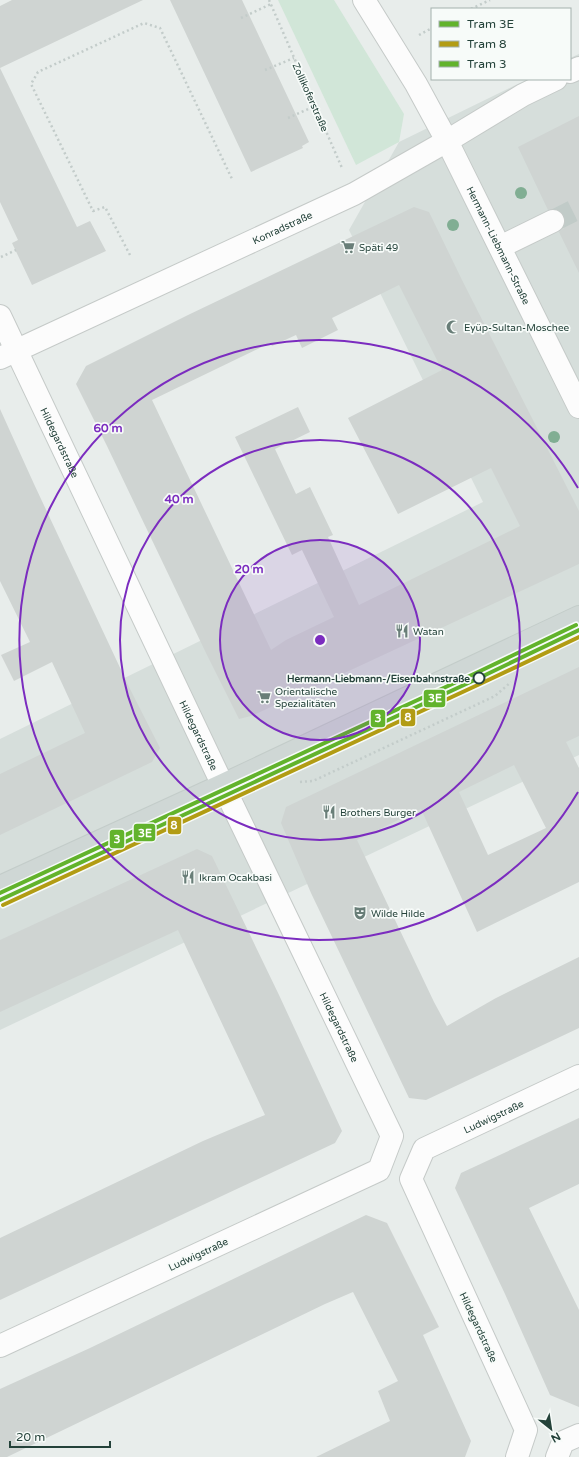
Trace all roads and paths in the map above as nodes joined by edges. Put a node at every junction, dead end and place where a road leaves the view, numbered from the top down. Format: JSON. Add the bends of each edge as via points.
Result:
{"nodes":[{"id":1,"x":269,"y":0,"type":"edge"},
{"id":2,"x":364,"y":0,"type":"edge"},
{"id":3,"x":490,"y":0,"type":"edge"},
{"id":4,"x":270,"y":4,"type":"junction"},
{"id":5,"x":473,"y":8,"type":"edge"},
{"id":6,"x":241,"y":18,"type":"dead end"},
{"id":7,"x":294,"y":58,"type":"junction"},
{"id":8,"x":266,"y":70,"type":"dead end"},
{"id":9,"x":554,"y":80,"type":"edge"},
{"id":10,"x":315,"y":106,"type":"junction"},
{"id":11,"x":288,"y":118,"type":"dead end"},
{"id":12,"x":447,"y":141,"type":"junction"},
{"id":13,"x":233,"y":181,"type":"dead end"},
{"id":14,"x":354,"y":194,"type":"junction"},
{"id":15,"x":553,"y":221,"type":"tunnel mouth"},
{"id":16,"x":500,"y":248,"type":"junction"},
{"id":17,"x":16,"y":250,"type":"dead end"},
{"id":18,"x":130,"y":255,"type":"dead end"},
{"id":19,"x":1,"y":257,"type":"dead end"},
{"id":20,"x":0,"y":316,"type":"edge"},
{"id":21,"x":8,"y":354,"type":"edge"},
{"id":22,"x":579,"y":407,"type":"edge"},
{"id":23,"x":579,"y":617,"type":"edge"},
{"id":24,"x":495,"y":696,"type":"dead end"},
{"id":25,"x":314,"y":781,"type":"dead end"},
{"id":26,"x":223,"y":785,"type":"junction"},
{"id":27,"x":0,"y":887,"type":"edge"},
{"id":28,"x":579,"y":1076,"type":"edge"},
{"id":29,"x":386,"y":1153,"type":"joint"},
{"id":30,"x":417,"y":1166,"type":"joint"},
{"id":31,"x":0,"y":1346,"type":"edge"},
{"id":32,"x":579,"y":1435,"type":"edge"},
{"id":33,"x":519,"y":1451,"type":"edge"},
{"id":34,"x":556,"y":1457,"type":"edge"}],
"edges":[{"from":1,"to":4,"type":"path","name":"Zollikoferstraße"},
{"from":2,"to":12,"type":"street","name":"Hermann-Liebmann-Straße","via":[[416,84]]},
{"from":3,"to":5,"type":"path"},
{"from":4,"to":6,"type":"path"},
{"from":4,"to":7,"type":"path","name":"Zollikoferstraße"},
{"from":7,"to":8,"type":"path"},
{"from":7,"to":10,"type":"path","name":"Zollikoferstraße"},
{"from":9,"to":12,"type":"street","name":"Konradstraße","via":[[522,95]]},
{"from":10,"to":11,"type":"path"},
{"from":10,"to":14,"type":"path","name":"Zollikoferstraße"},
{"from":12,"to":14,"type":"street","name":"Konradstraße"},
{"from":12,"to":16,"type":"street","name":"Hermann-Liebmann-Straße"},
{"from":13,"to":18,"type":"path","via":[[160,28],[144,23],[38,72],[31,84],[93,211],[105,207]]},
{"from":14,"to":21,"type":"street","name":"Konradstraße"},
{"from":15,"to":16,"type":"street"},
{"from":16,"to":22,"type":"street","name":"Hermann-Liebmann-Straße"},
{"from":17,"to":19,"type":"path"},
{"from":20,"to":21,"type":"street","name":"Hildegardstraße"},
{"from":21,"to":26,"type":"street","name":"Hildegardstraße"},
{"from":23,"to":26,"type":"main road"},
{"from":24,"to":25,"type":"path"},
{"from":26,"to":27,"type":"main road"},
{"from":26,"to":29,"type":"street","name":"Hildegardstraße","via":[[392,1136]]},
{"from":28,"to":30,"type":"street","name":"Ludwigstraße","via":[[424,1149]]},
{"from":29,"to":31,"type":"street","name":"Ludwigstraße","via":[[379,1170]]},
{"from":30,"to":33,"type":"street","name":"Hildegardstraße","via":[[411,1180],[526,1430]]},
{"from":32,"to":34,"type":"street","via":[[563,1442]]}]}
